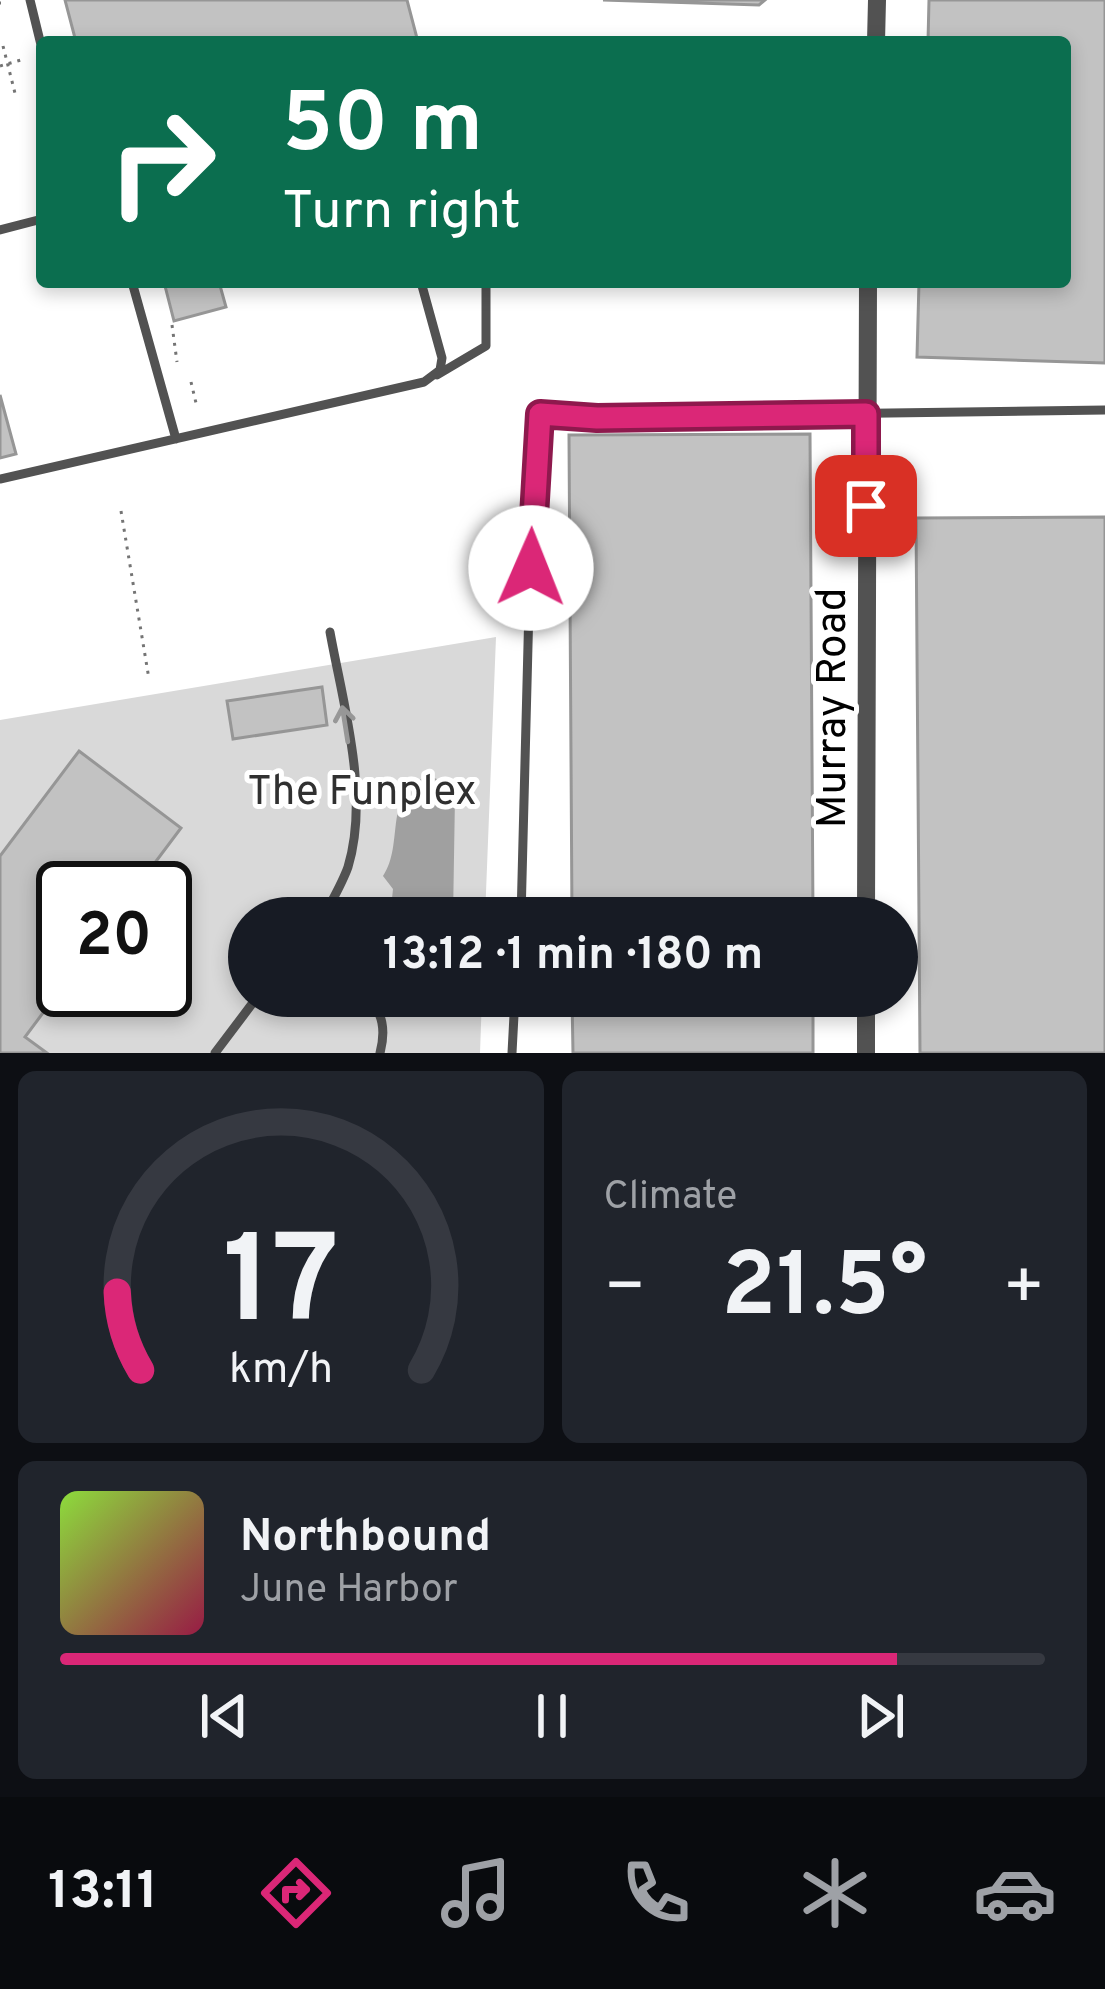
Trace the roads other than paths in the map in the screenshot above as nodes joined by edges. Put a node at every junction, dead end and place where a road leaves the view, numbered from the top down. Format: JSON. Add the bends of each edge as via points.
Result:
{"nodes":[{"id":1,"x":30,"y":0,"type":"edge"},
{"id":2,"x":877,"y":0,"type":"edge"},
{"id":3,"x":39,"y":36,"type":"edge"},
{"id":4,"x":876,"y":36,"type":"edge"},
{"id":5,"x":36,"y":221,"type":"edge"},
{"id":6,"x":0,"y":230,"type":"edge"},
{"id":7,"x":134,"y":288,"type":"edge"},
{"id":8,"x":424,"y":288,"type":"edge"},
{"id":9,"x":486,"y":288,"type":"edge"},
{"id":10,"x":868,"y":288,"type":"edge"},
{"id":11,"x":434,"y":377,"type":"junction"},
{"id":12,"x":1105,"y":410,"type":"edge"},
{"id":13,"x":866,"y":414,"type":"junction"},
{"id":14,"x":176,"y":439,"type":"junction"},
{"id":15,"x":0,"y":479,"type":"edge"},
{"id":16,"x":330,"y":632,"type":"dead end"},
{"id":17,"x":332,"y":897,"type":"edge"},
{"id":18,"x":521,"y":897,"type":"edge"},
{"id":19,"x":866,"y":897,"type":"edge"},
{"id":20,"x":242,"y":1017,"type":"edge"},
{"id":21,"x":381,"y":1017,"type":"edge"},
{"id":22,"x":514,"y":1017,"type":"edge"},
{"id":23,"x":866,"y":1017,"type":"edge"},
{"id":24,"x":215,"y":1053,"type":"edge"},
{"id":25,"x":380,"y":1053,"type":"edge"},
{"id":26,"x":512,"y":1053,"type":"edge"},
{"id":27,"x":866,"y":1053,"type":"edge"}],
"edges":[{"from":1,"to":3,"type":"lane"},
{"from":2,"to":4,"type":"street"},
{"from":5,"to":6,"type":"lane"},
{"from":7,"to":14,"type":"lane"},
{"from":8,"to":11,"type":"lane","via":[[442,358]]},
{"from":9,"to":11,"type":"lane","via":[[486,346]]},
{"from":10,"to":13,"type":"street","name":"Murray Road"},
{"from":11,"to":14,"type":"lane"},
{"from":12,"to":13,"type":"lane"},
{"from":13,"to":18,"type":"lane","via":[[540,414]]},
{"from":13,"to":19,"type":"street","name":"Murray Road"},
{"from":14,"to":15,"type":"lane"},
{"from":17,"to":16,"type":"lane","one_way":true,"via":[[355,824]]},
{"from":20,"to":24,"type":"lane"},
{"from":21,"to":25,"type":"lane"},
{"from":22,"to":26,"type":"lane"},
{"from":23,"to":27,"type":"street"}]}
